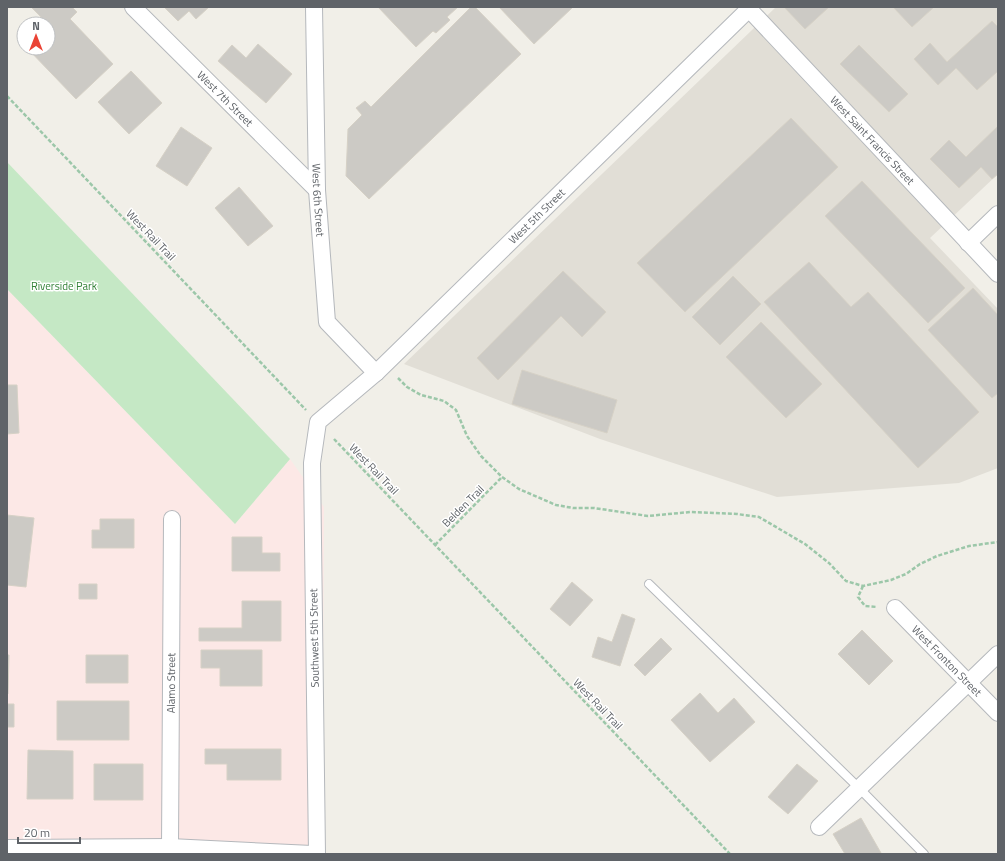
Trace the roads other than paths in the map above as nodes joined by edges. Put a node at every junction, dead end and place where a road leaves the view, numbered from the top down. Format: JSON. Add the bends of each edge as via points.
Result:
{"nodes":[{"id":1,"x":133,"y":7,"type":"edge"},
{"id":2,"x":314,"y":7,"type":"edge"},
{"id":3,"x":749,"y":8,"type":"edge"},
{"id":4,"x":317,"y":190,"type":"junction"},
{"id":5,"x":998,"y":214,"type":"edge"},
{"id":6,"x":968,"y":243,"type":"junction"},
{"id":7,"x":998,"y":274,"type":"edge"},
{"id":8,"x":381,"y":368,"type":"junction"},
{"id":9,"x":318,"y":422,"type":"joint"},
{"id":10,"x":172,"y":519,"type":"dead end"},
{"id":11,"x":649,"y":584,"type":"dead end"},
{"id":12,"x":895,"y":608,"type":"road end"},
{"id":13,"x":998,"y":654,"type":"edge"},
{"id":14,"x":968,"y":682,"type":"junction"},
{"id":15,"x":998,"y":713,"type":"edge"},
{"id":16,"x":859,"y":788,"type":"junction"},
{"id":17,"x":818,"y":827,"type":"dead end"},
{"id":18,"x":170,"y":847,"type":"junction"},
{"id":19,"x":7,"y":848,"type":"edge"},
{"id":20,"x":116,"y":850,"type":"edge"},
{"id":21,"x":312,"y":854,"type":"edge"},
{"id":22,"x":317,"y":854,"type":"edge"},
{"id":23,"x":924,"y":854,"type":"edge"}],
"edges":[{"from":1,"to":4,"type":"street","name":"West 7th Street"},
{"from":2,"to":4,"type":"street","name":"West 6th Street"},
{"from":3,"to":6,"type":"street","name":"West Saint Francis Street"},
{"from":3,"to":8,"type":"street","name":"West 5th Street"},
{"from":4,"to":8,"type":"street","name":"West 6th Street","via":[[327,322]]},
{"from":5,"to":6,"type":"street"},
{"from":6,"to":7,"type":"street","name":"West Saint Francis Street"},
{"from":8,"to":9,"type":"street","name":"West 5th Street"},
{"from":9,"to":22,"type":"street","name":"Southwest 5th Street","via":[[312,463]]},
{"from":10,"to":18,"type":"street","name":"Alamo Street"},
{"from":11,"to":16,"type":"lane"},
{"from":12,"to":14,"type":"street","name":"West Fronton Street"},
{"from":13,"to":14,"type":"street"},
{"from":14,"to":15,"type":"street","name":"West Fronton Street"},
{"from":14,"to":16,"type":"street"},
{"from":16,"to":17,"type":"street"},
{"from":16,"to":23,"type":"lane"},
{"from":18,"to":20,"type":"street"},
{"from":18,"to":21,"type":"street"},
{"from":19,"to":20,"type":"street"}]}
